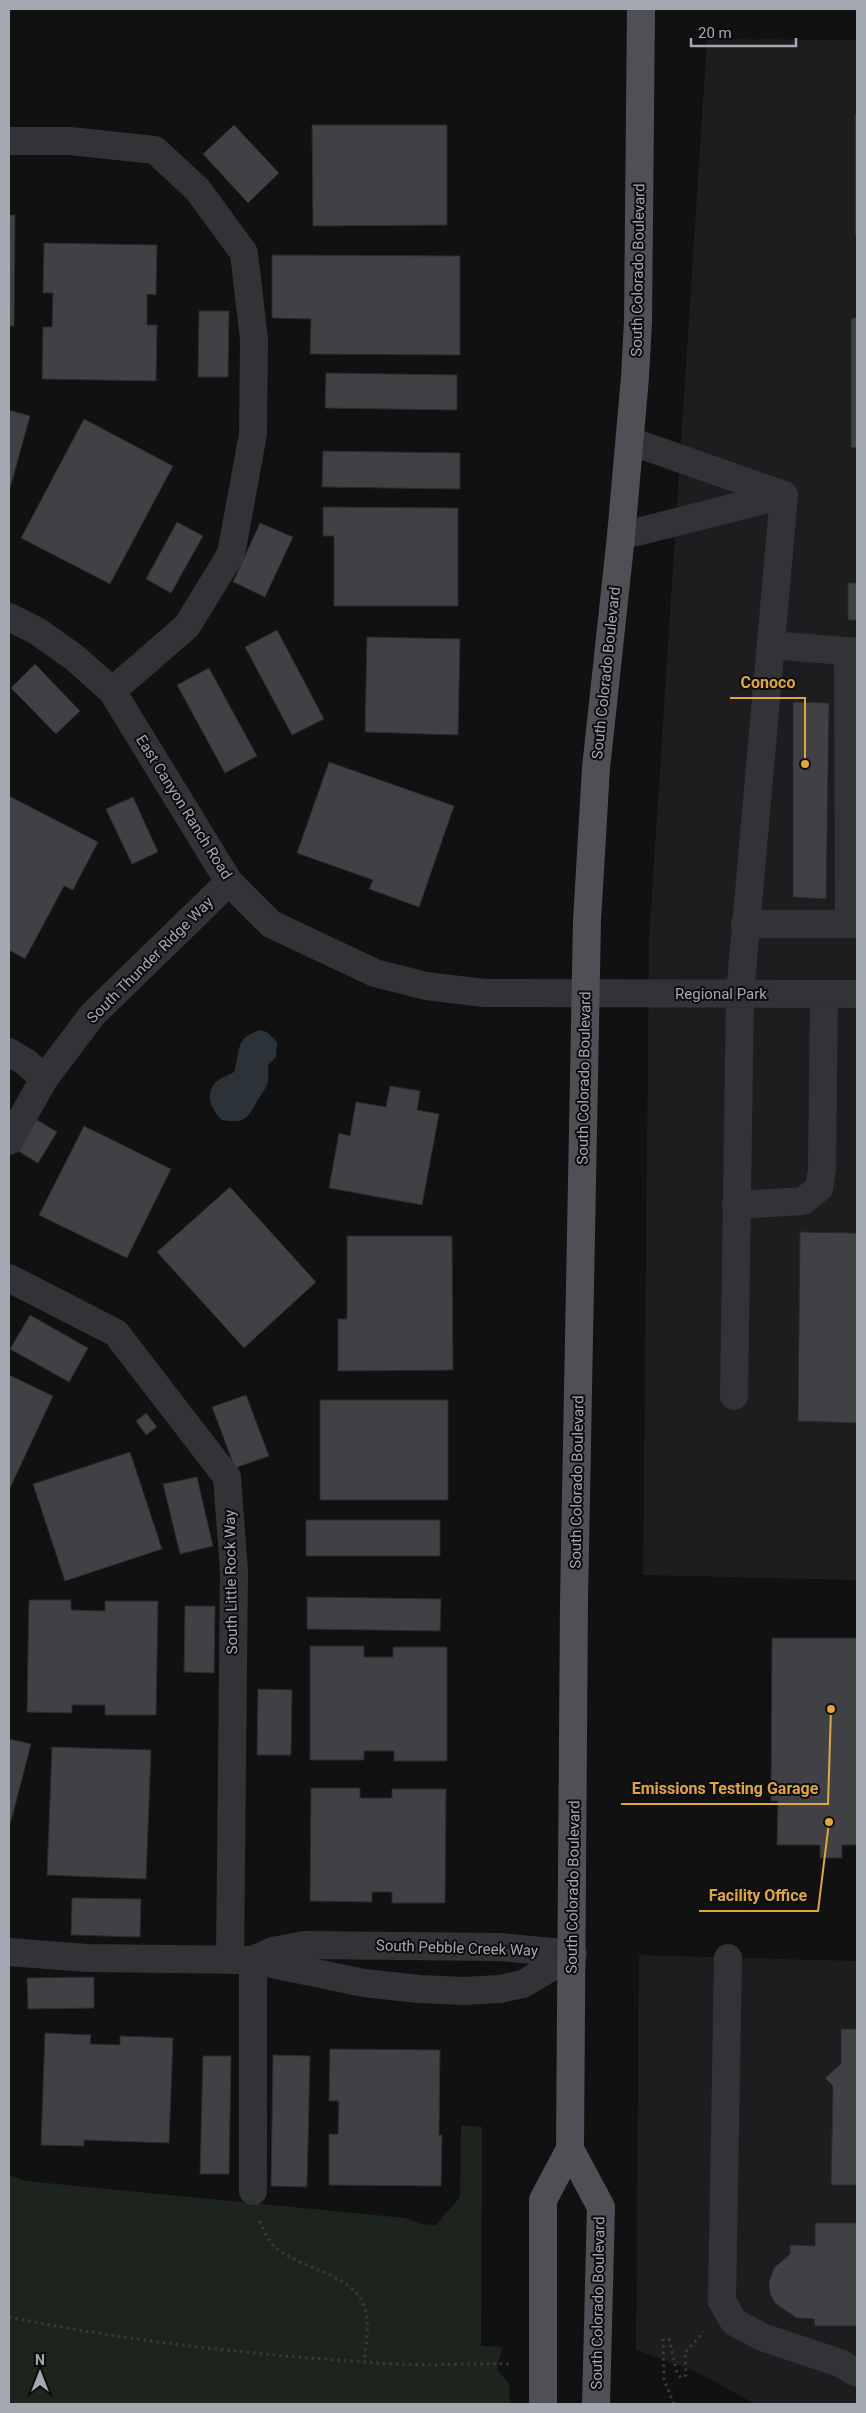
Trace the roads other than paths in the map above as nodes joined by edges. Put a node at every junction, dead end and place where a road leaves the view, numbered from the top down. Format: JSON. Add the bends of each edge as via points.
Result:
{"nodes":[{"id":1,"x":641,"y":9,"type":"edge"},
{"id":2,"x":9,"y":141,"type":"edge"},
{"id":3,"x":630,"y":441,"type":"junction"},
{"id":4,"x":784,"y":496,"type":"junction"},
{"id":5,"x":621,"y":536,"type":"junction"},
{"id":6,"x":9,"y":617,"type":"edge"},
{"id":7,"x":770,"y":645,"type":"junction"},
{"id":8,"x":853,"y":651,"type":"edge"},
{"id":9,"x":112,"y":691,"type":"junction"},
{"id":10,"x":229,"y":882,"type":"junction"},
{"id":11,"x":745,"y":924,"type":"junction"},
{"id":12,"x":853,"y":924,"type":"edge"},
{"id":13,"x":586,"y":994,"type":"junction"},
{"id":14,"x":740,"y":994,"type":"junction"},
{"id":15,"x":824,"y":994,"type":"junction"},
{"id":16,"x":857,"y":994,"type":"edge"},
{"id":17,"x":9,"y":1052,"type":"edge"},
{"id":18,"x":44,"y":1079,"type":"junction"},
{"id":19,"x":9,"y":1141,"type":"edge"},
{"id":20,"x":736,"y":1205,"type":"junction"},
{"id":21,"x":9,"y":1278,"type":"edge"},
{"id":22,"x":734,"y":1396,"type":"dead end"},
{"id":23,"x":391,"y":1945,"type":"junction"},
{"id":24,"x":9,"y":1952,"type":"edge"},
{"id":25,"x":573,"y":1954,"type":"junction"},
{"id":26,"x":728,"y":1958,"type":"dead end"},
{"id":27,"x":241,"y":1960,"type":"junction"},
{"id":28,"x":386,"y":1985,"type":"junction"},
{"id":29,"x":570,"y":2149,"type":"junction"},
{"id":30,"x":253,"y":2191,"type":"road end"},
{"id":31,"x":857,"y":2373,"type":"edge"},
{"id":32,"x":543,"y":2404,"type":"edge"},
{"id":33,"x":596,"y":2404,"type":"edge"}],
"edges":[{"from":1,"to":3,"type":"main road","name":"South Colorado Boulevard","via":[[638,322]]},
{"from":2,"to":9,"type":"lane","via":[[70,141],[154,150],[198,190],[244,253],[254,340],[253,434],[232,554],[187,626]]},
{"from":3,"to":4,"type":"lane"},
{"from":3,"to":5,"type":"main road","name":"South Colorado Boulevard"},
{"from":4,"to":5,"type":"lane"},
{"from":4,"to":7,"type":"lane"},
{"from":5,"to":13,"type":"main road","name":"South Colorado Boulevard","via":[[596,768],[588,881]]},
{"from":6,"to":9,"type":"lane","name":"East Canyon Ranch Road","via":[[37,631],[75,658]]},
{"from":7,"to":8,"type":"lane"},
{"from":7,"to":11,"type":"lane"},
{"from":8,"to":12,"type":"lane"},
{"from":9,"to":10,"type":"lane","name":"East Canyon Ranch Road"},
{"from":10,"to":13,"type":"lane","name":"East Canyon Ranch Road","via":[[272,924],[375,973],[426,986],[478,993]]},
{"from":10,"to":18,"type":"lane","name":"South Thunder Ridge Way","via":[[93,1014]]},
{"from":11,"to":12,"type":"lane"},
{"from":11,"to":14,"type":"lane"},
{"from":13,"to":14,"type":"lane","name":"Regional Park"},
{"from":13,"to":25,"type":"main road","name":"South Colorado Boulevard","via":[[575,1590]]},
{"from":14,"to":15,"type":"lane","name":"Regional Park"},
{"from":14,"to":20,"type":"lane"},
{"from":15,"to":16,"type":"lane","name":"Regional Park"},
{"from":15,"to":20,"type":"lane","via":[[822,1169],[819,1188],[803,1201]]},
{"from":17,"to":18,"type":"lane"},
{"from":18,"to":19,"type":"lane","name":"South Thunder Ridge Way"},
{"from":20,"to":22,"type":"lane"},
{"from":21,"to":27,"type":"lane","name":"South Little Rock Way","via":[[116,1333],[227,1477],[234,1571]]},
{"from":23,"to":25,"type":"lane","name":"South Pebble Creek Way","via":[[500,1946]]},
{"from":23,"to":27,"type":"lane","name":"South Pebble Creek Way","via":[[292,1946]]},
{"from":23,"to":28,"type":"lane","via":[[380,1960],[379,1969]]},
{"from":24,"to":27,"type":"lane","name":"South Pebble Creek Way","via":[[87,1958]]},
{"from":25,"to":28,"type":"lane","name":"South Pebble Creek Way","via":[[512,1988],[463,1991]]},
{"from":25,"to":29,"type":"main road","name":"South Colorado Boulevard"},
{"from":26,"to":31,"type":"lane","via":[[722,2301],[734,2322],[762,2337],[840,2363]]},
{"from":27,"to":28,"type":"lane","name":"South Pebble Creek Way"},
{"from":27,"to":30,"type":"lane","name":"South Little Rock Way"},
{"from":29,"to":32,"type":"main road","name":"South Colorado Boulevard","via":[[543,2200]]},
{"from":29,"to":33,"type":"main road","name":"South Colorado Boulevard","via":[[601,2207]]}]}
